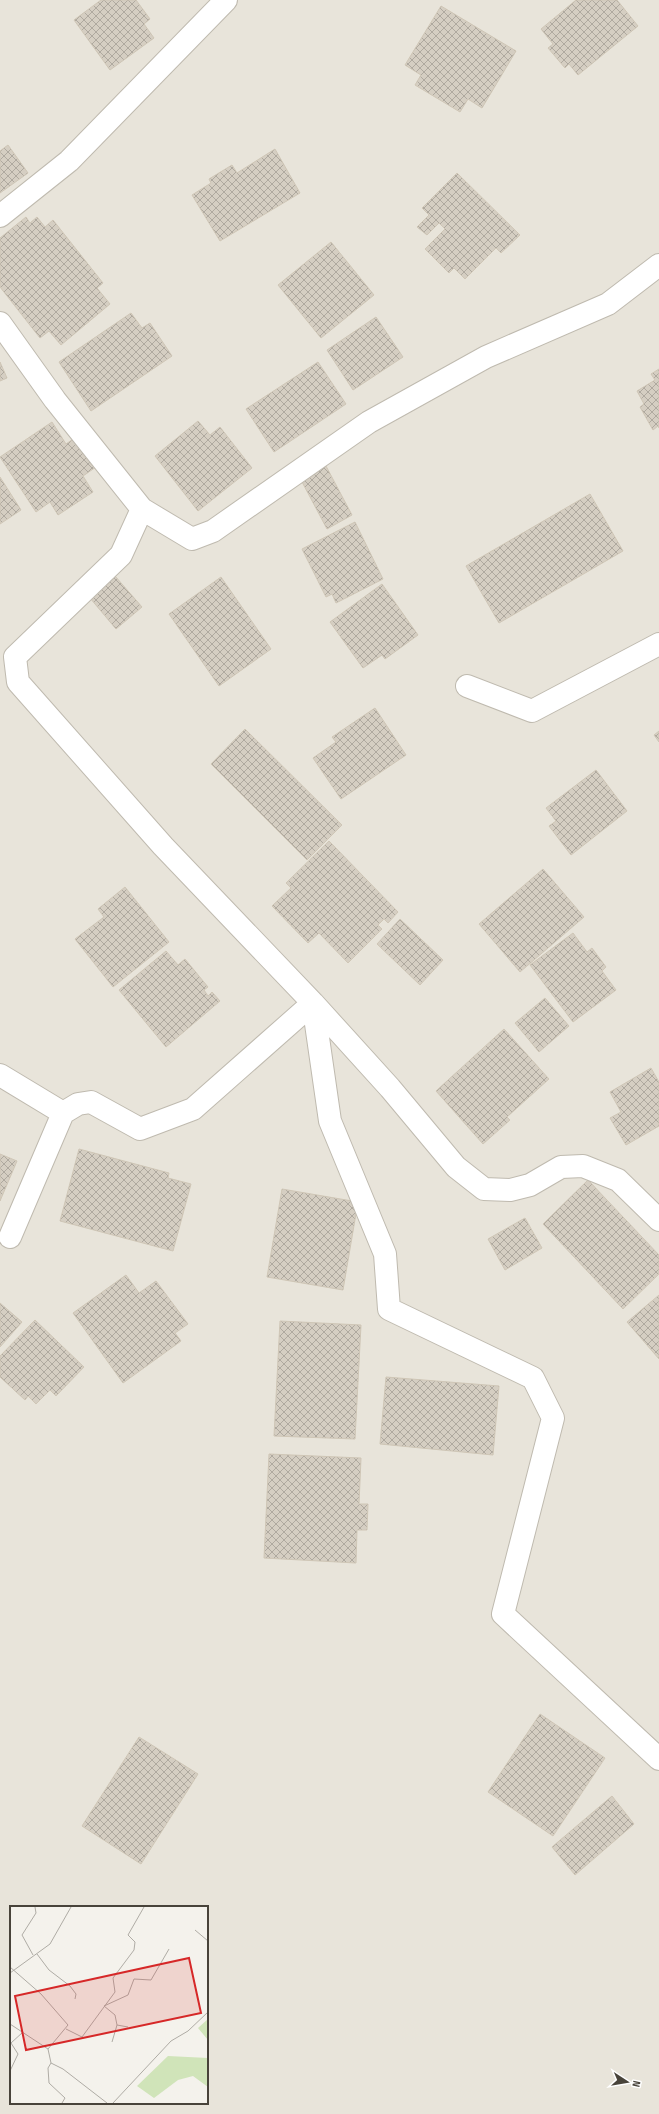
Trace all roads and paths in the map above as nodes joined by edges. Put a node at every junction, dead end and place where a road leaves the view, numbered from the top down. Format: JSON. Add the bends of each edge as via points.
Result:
{"nodes":[{"id":1,"x":222,"y":2,"type":"edge"},
{"id":2,"x":0,"y":216,"type":"edge"},
{"id":3,"x":659,"y":265,"type":"edge"},
{"id":4,"x":0,"y":323,"type":"edge"},
{"id":5,"x":142,"y":509,"type":"junction"},
{"id":6,"x":659,"y":644,"type":"edge"},
{"id":7,"x":467,"y":686,"type":"dead end"},
{"id":8,"x":313,"y":1003,"type":"junction"},
{"id":9,"x":0,"y":1075,"type":"edge"},
{"id":10,"x":64,"y":1113,"type":"junction"},
{"id":11,"x":659,"y":1220,"type":"edge"},
{"id":12,"x":10,"y":1237,"type":"dead end"},
{"id":13,"x":659,"y":1759,"type":"edge"}],
"edges":[{"from":1,"to":2,"type":"street","via":[[69,161]]},
{"from":3,"to":5,"type":"street","via":[[608,304],[486,358],[369,422],[213,531],[192,539]]},
{"from":4,"to":5,"type":"street","via":[[55,400]]},
{"from":5,"to":8,"type":"street","via":[[121,555],[15,657],[18,682],[163,846]]},
{"from":6,"to":7,"type":"street","via":[[532,712]]},
{"from":8,"to":10,"type":"street","via":[[193,1109],[140,1129],[91,1102],[78,1104]]},
{"from":8,"to":11,"type":"street","via":[[390,1088],[456,1168],[484,1189],[510,1190],[530,1185],[561,1168],[583,1166],[618,1180]]},
{"from":8,"to":13,"type":"street","via":[[330,1121],[385,1254],[390,1309],[533,1378],[552,1418],[503,1614]]},
{"from":9,"to":10,"type":"street"},
{"from":10,"to":12,"type":"street"}]}
